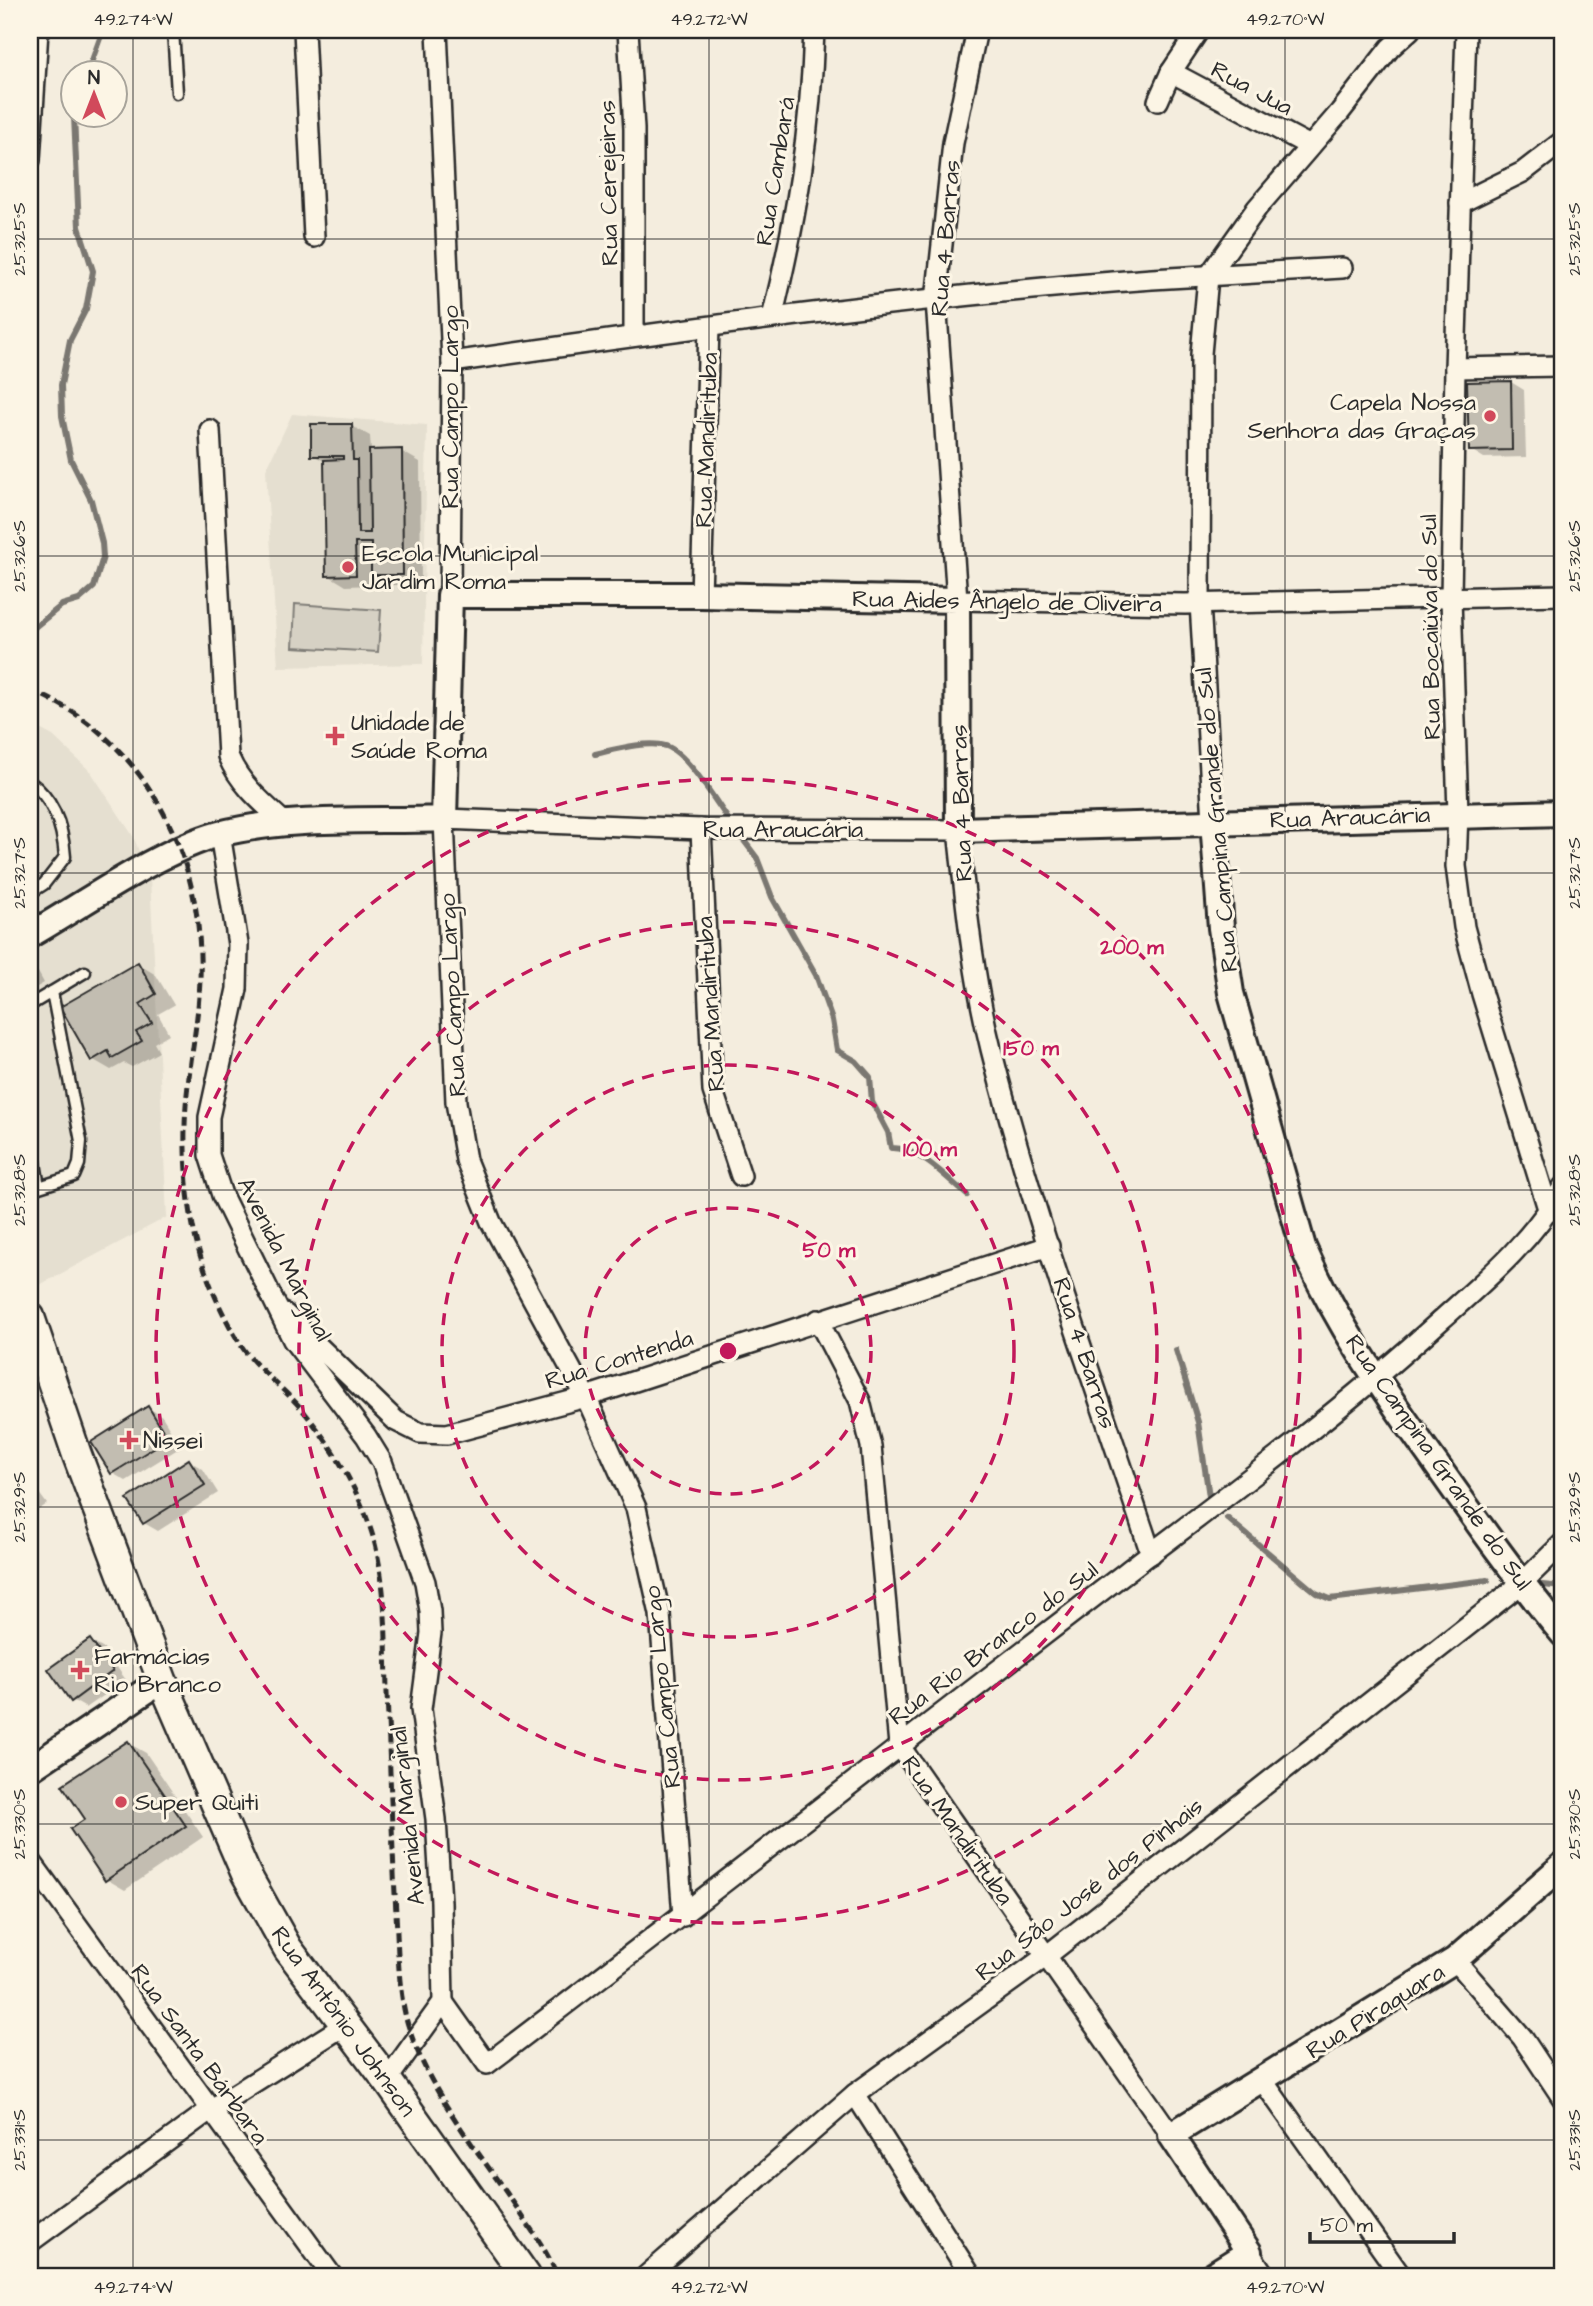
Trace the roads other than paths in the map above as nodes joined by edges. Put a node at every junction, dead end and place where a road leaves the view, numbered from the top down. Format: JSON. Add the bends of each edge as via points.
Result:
{"nodes":[{"id":1,"x":38,"y":30,"type":"edge"},
{"id":2,"x":173,"y":30,"type":"edge"},
{"id":3,"x":304,"y":30,"type":"edge"},
{"id":4,"x":437,"y":30,"type":"edge"},
{"id":5,"x":628,"y":30,"type":"edge"},
{"id":6,"x":814,"y":30,"type":"edge"},
{"id":7,"x":976,"y":30,"type":"edge"},
{"id":8,"x":1199,"y":30,"type":"edge"},
{"id":9,"x":1410,"y":30,"type":"edge"},
{"id":10,"x":1466,"y":30,"type":"edge"},
{"id":11,"x":1171,"y":72,"type":"junction"},
{"id":12,"x":177,"y":93,"type":"dead end"},
{"id":13,"x":1158,"y":101,"type":"dead end"},
{"id":14,"x":1563,"y":141,"type":"edge"},
{"id":15,"x":1310,"y":146,"type":"junction"},
{"id":16,"x":30,"y":160,"type":"edge"},
{"id":17,"x":1460,"y":203,"type":"junction"},
{"id":18,"x":314,"y":237,"type":"dead end"},
{"id":19,"x":1342,"y":268,"type":"dead end"},
{"id":20,"x":1208,"y":277,"type":"junction"},
{"id":21,"x":936,"y":300,"type":"junction"},
{"id":22,"x":772,"y":318,"type":"junction"},
{"id":23,"x":709,"y":327,"type":"junction"},
{"id":24,"x":634,"y":336,"type":"junction"},
{"id":25,"x":452,"y":362,"type":"junction"},
{"id":26,"x":1563,"y":366,"type":"edge"},
{"id":27,"x":1455,"y":368,"type":"junction"},
{"id":28,"x":210,"y":429,"type":"dead end"},
{"id":29,"x":450,"y":595,"type":"junction"},
{"id":30,"x":701,"y":595,"type":"junction"},
{"id":31,"x":1563,"y":596,"type":"edge"},
{"id":32,"x":1451,"y":598,"type":"junction"},
{"id":33,"x":957,"y":600,"type":"junction"},
{"id":34,"x":1200,"y":603,"type":"junction"},
{"id":35,"x":30,"y":782,"type":"edge"},
{"id":36,"x":1458,"y":813,"type":"junction"},
{"id":37,"x":1563,"y":813,"type":"edge"},
{"id":38,"x":444,"y":819,"type":"junction"},
{"id":39,"x":1213,"y":821,"type":"junction"},
{"id":40,"x":287,"y":825,"type":"junction"},
{"id":41,"x":701,"y":829,"type":"junction"},
{"id":42,"x":958,"y":830,"type":"junction"},
{"id":43,"x":220,"y":834,"type":"junction"},
{"id":44,"x":30,"y":892,"type":"edge"},
{"id":45,"x":30,"y":935,"type":"edge"},
{"id":46,"x":85,"y":972,"type":"dead end"},
{"id":47,"x":52,"y":992,"type":"junction"},
{"id":48,"x":30,"y":1005,"type":"edge"},
{"id":49,"x":30,"y":1132,"type":"edge"},
{"id":50,"x":741,"y":1176,"type":"dead end"},
{"id":51,"x":1563,"y":1187,"type":"edge"},
{"id":52,"x":1549,"y":1212,"type":"junction"},
{"id":53,"x":1049,"y":1246,"type":"junction"},
{"id":54,"x":279,"y":1308,"type":"junction"},
{"id":55,"x":30,"y":1317,"type":"edge"},
{"id":56,"x":818,"y":1320,"type":"junction"},
{"id":57,"x":1376,"y":1380,"type":"junction"},
{"id":58,"x":586,"y":1397,"type":"junction"},
{"id":59,"x":1563,"y":1543,"type":"edge"},
{"id":60,"x":1151,"y":1554,"type":"junction"},
{"id":61,"x":1521,"y":1584,"type":"junction"},
{"id":62,"x":1563,"y":1634,"type":"edge"},
{"id":63,"x":162,"y":1680,"type":"junction"},
{"id":64,"x":899,"y":1745,"type":"junction"},
{"id":65,"x":30,"y":1769,"type":"edge"},
{"id":66,"x":30,"y":1860,"type":"edge"},
{"id":67,"x":1563,"y":1865,"type":"edge"},
{"id":68,"x":683,"y":1916,"type":"junction"},
{"id":69,"x":1045,"y":1956,"type":"junction"},
{"id":70,"x":1455,"y":1960,"type":"junction"},
{"id":71,"x":443,"y":2002,"type":"junction"},
{"id":72,"x":345,"y":2025,"type":"junction"},
{"id":73,"x":387,"y":2080,"type":"junction"},
{"id":74,"x":1263,"y":2081,"type":"junction"},
{"id":75,"x":855,"y":2094,"type":"junction"},
{"id":76,"x":1563,"y":2099,"type":"edge"},
{"id":77,"x":210,"y":2110,"type":"junction"},
{"id":78,"x":1171,"y":2135,"type":"junction"},
{"id":79,"x":30,"y":2242,"type":"edge"},
{"id":80,"x":1249,"y":2252,"type":"junction"},
{"id":81,"x":332,"y":2276,"type":"edge"},
{"id":82,"x":526,"y":2276,"type":"edge"},
{"id":83,"x":646,"y":2276,"type":"edge"},
{"id":84,"x":971,"y":2276,"type":"edge"},
{"id":85,"x":1211,"y":2276,"type":"edge"},
{"id":86,"x":1265,"y":2276,"type":"edge"},
{"id":87,"x":1401,"y":2276,"type":"edge"}],
"edges":[{"from":1,"to":16,"type":"street"},
{"from":2,"to":12,"type":"lane"},
{"from":3,"to":18,"type":"street"},
{"from":4,"to":25,"type":"street","name":"Rua Campo Largo"},
{"from":5,"to":24,"type":"street","name":"Rua Cerejeiras","via":[[634,130]]},
{"from":6,"to":22,"type":"street","name":"Rua Cambará","via":[[801,189]]},
{"from":7,"to":21,"type":"street","name":"Rua 4 Barras","via":[[953,143]]},
{"from":8,"to":11,"type":"street"},
{"from":9,"to":15,"type":"street"},
{"from":10,"to":17,"type":"street","name":"Rua Bocaiúva do Sul"},
{"from":11,"to":13,"type":"street"},
{"from":11,"to":15,"type":"street","name":"Rua Jua"},
{"from":14,"to":17,"type":"street","via":[[1523,172]]},
{"from":15,"to":20,"type":"street","via":[[1257,208]]},
{"from":17,"to":27,"type":"street","name":"Rua Bocaiúva do Sul"},
{"from":19,"to":20,"type":"street"},
{"from":20,"to":21,"type":"street"},
{"from":20,"to":34,"type":"street","name":"Rua Campina Grande do Sul","via":[[1201,354]]},
{"from":21,"to":22,"type":"street"},
{"from":21,"to":33,"type":"street","name":"Rua 4 Barras"},
{"from":22,"to":23,"type":"street"},
{"from":23,"to":24,"type":"street"},
{"from":23,"to":30,"type":"street","name":"Rua Mandirituba"},
{"from":24,"to":25,"type":"street"},
{"from":25,"to":29,"type":"street","name":"Rua Campo Largo"},
{"from":26,"to":27,"type":"street"},
{"from":27,"to":32,"type":"street","name":"Rua Bocaiúva do Sul"},
{"from":28,"to":40,"type":"street","via":[[228,756],[248,789]]},
{"from":29,"to":30,"type":"street","name":"Rua Aides Ângelo de Oliveira"},
{"from":29,"to":38,"type":"street","name":"Rua Campo Largo"},
{"from":30,"to":33,"type":"street","name":"Rua Aides Ângelo de Oliveira"},
{"from":31,"to":32,"type":"street","name":"Rua Aides Ângelo de Oliveira"},
{"from":32,"to":34,"type":"street","name":"Rua Aides Ângelo de Oliveira"},
{"from":32,"to":36,"type":"street","name":"Rua Bocaiúva do Sul"},
{"from":33,"to":34,"type":"street","name":"Rua Aides Ângelo de Oliveira"},
{"from":33,"to":42,"type":"street","name":"Rua 4 Barras"},
{"from":34,"to":39,"type":"street","name":"Rua Campina Grande do Sul"},
{"from":35,"to":44,"type":"lane","via":[[63,826],[65,857],[44,884]]},
{"from":36,"to":37,"type":"street","name":"Rua Araucária"},
{"from":36,"to":39,"type":"street","name":"Rua Araucária"},
{"from":36,"to":52,"type":"street","name":"Rua Bocaiúva do Sul","via":[[1456,866],[1464,927]]},
{"from":38,"to":40,"type":"street","name":"Rua Araucária"},
{"from":38,"to":41,"type":"street","name":"Rua Araucária"},
{"from":38,"to":58,"type":"street","name":"Rua Campo Largo","via":[[456,1102],[466,1160],[491,1222]]},
{"from":39,"to":42,"type":"street","name":"Rua Araucária"},
{"from":39,"to":57,"type":"street","name":"Rua Campina Grande do Sul","via":[[1231,993],[1303,1247]]},
{"from":40,"to":43,"type":"street","name":"Rua Araucária"},
{"from":41,"to":42,"type":"street","name":"Rua Araucária"},
{"from":41,"to":50,"type":"street","name":"Rua Mandirituba","via":[[712,1091]]},
{"from":42,"to":53,"type":"street","name":"Rua 4 Barras","via":[[975,973],[991,1050]]},
{"from":43,"to":45,"type":"street","name":"Rua Araucária","via":[[181,848]]},
{"from":43,"to":54,"type":"street","name":"Avenida Marginal","via":[[238,955],[237,989],[209,1117],[209,1155],[222,1195]]},
{"from":46,"to":47,"type":"lane"},
{"from":47,"to":48,"type":"lane"},
{"from":47,"to":49,"type":"lane","via":[[81,1141],[74,1176],[39,1187]]},
{"from":51,"to":52,"type":"street","name":"Rua Rio Branco do Sul"},
{"from":52,"to":57,"type":"street","name":"Rua Rio Branco do Sul","via":[[1515,1253]]},
{"from":53,"to":56,"type":"street","name":"Rua Contenda"},
{"from":53,"to":60,"type":"street","name":"Rua 4 Barras"},
{"from":54,"to":58,"type":"street","name":"Rua Contenda","via":[[396,1421],[420,1433],[447,1434]]},
{"from":54,"to":71,"type":"street","name":"Avenida Marginal","via":[[293,1340],[382,1462],[425,1582],[431,1633],[421,1709],[436,1819]]},
{"from":55,"to":63,"type":"main road","name":"Rua Antônio Johnson"},
{"from":56,"to":58,"type":"street","name":"Rua Contenda"},
{"from":56,"to":64,"type":"street","name":"Rua Mandirituba","via":[[860,1401],[871,1446]]},
{"from":57,"to":60,"type":"street","name":"Rua Rio Branco do Sul"},
{"from":57,"to":61,"type":"street","name":"Rua Campina Grande do Sul"},
{"from":58,"to":68,"type":"street","name":"Rua Campo Largo","via":[[636,1508],[660,1614]]},
{"from":59,"to":61,"type":"street","name":"Rua São José dos Pinhais"},
{"from":60,"to":64,"type":"street","name":"Rua Rio Branco do Sul"},
{"from":61,"to":62,"type":"street","name":"Rua Campina Grande do Sul"},
{"from":61,"to":69,"type":"street","name":"Rua São José dos Pinhais"},
{"from":63,"to":65,"type":"street"},
{"from":63,"to":72,"type":"main road","name":"Rua Antônio Johnson","via":[[246,1874],[288,1949]]},
{"from":64,"to":68,"type":"street","name":"Rua Rio Branco do Sul"},
{"from":64,"to":69,"type":"street","name":"Rua Mandirituba"},
{"from":66,"to":77,"type":"street","name":"Rua Santa Bárbara"},
{"from":67,"to":70,"type":"street","name":"Rua Piraquara"},
{"from":68,"to":71,"type":"street","name":"Rua Rio Branco do Sul","via":[[487,2064]]},
{"from":69,"to":75,"type":"street","name":"Rua São José dos Pinhais"},
{"from":69,"to":78,"type":"street","name":"Rua Mandirituba"},
{"from":70,"to":74,"type":"street","name":"Rua Piraquara"},
{"from":70,"to":76,"type":"street","via":[[1522,2037]]},
{"from":71,"to":73,"type":"street"},
{"from":72,"to":73,"type":"main road","name":"Rua Antônio Johnson"},
{"from":72,"to":77,"type":"street"},
{"from":73,"to":82,"type":"main road","name":"Rua Antônio Johnson"},
{"from":74,"to":78,"type":"street","name":"Rua Piraquara"},
{"from":74,"to":87,"type":"street"},
{"from":75,"to":83,"type":"street","name":"Rua São José dos Pinhais"},
{"from":75,"to":84,"type":"street"},
{"from":77,"to":79,"type":"street"},
{"from":77,"to":81,"type":"street","name":"Rua Santa Bárbara"},
{"from":78,"to":80,"type":"street","name":"Rua Mandirituba"},
{"from":80,"to":85,"type":"street"},
{"from":80,"to":86,"type":"street","name":"Rua Mandirituba"}]}
